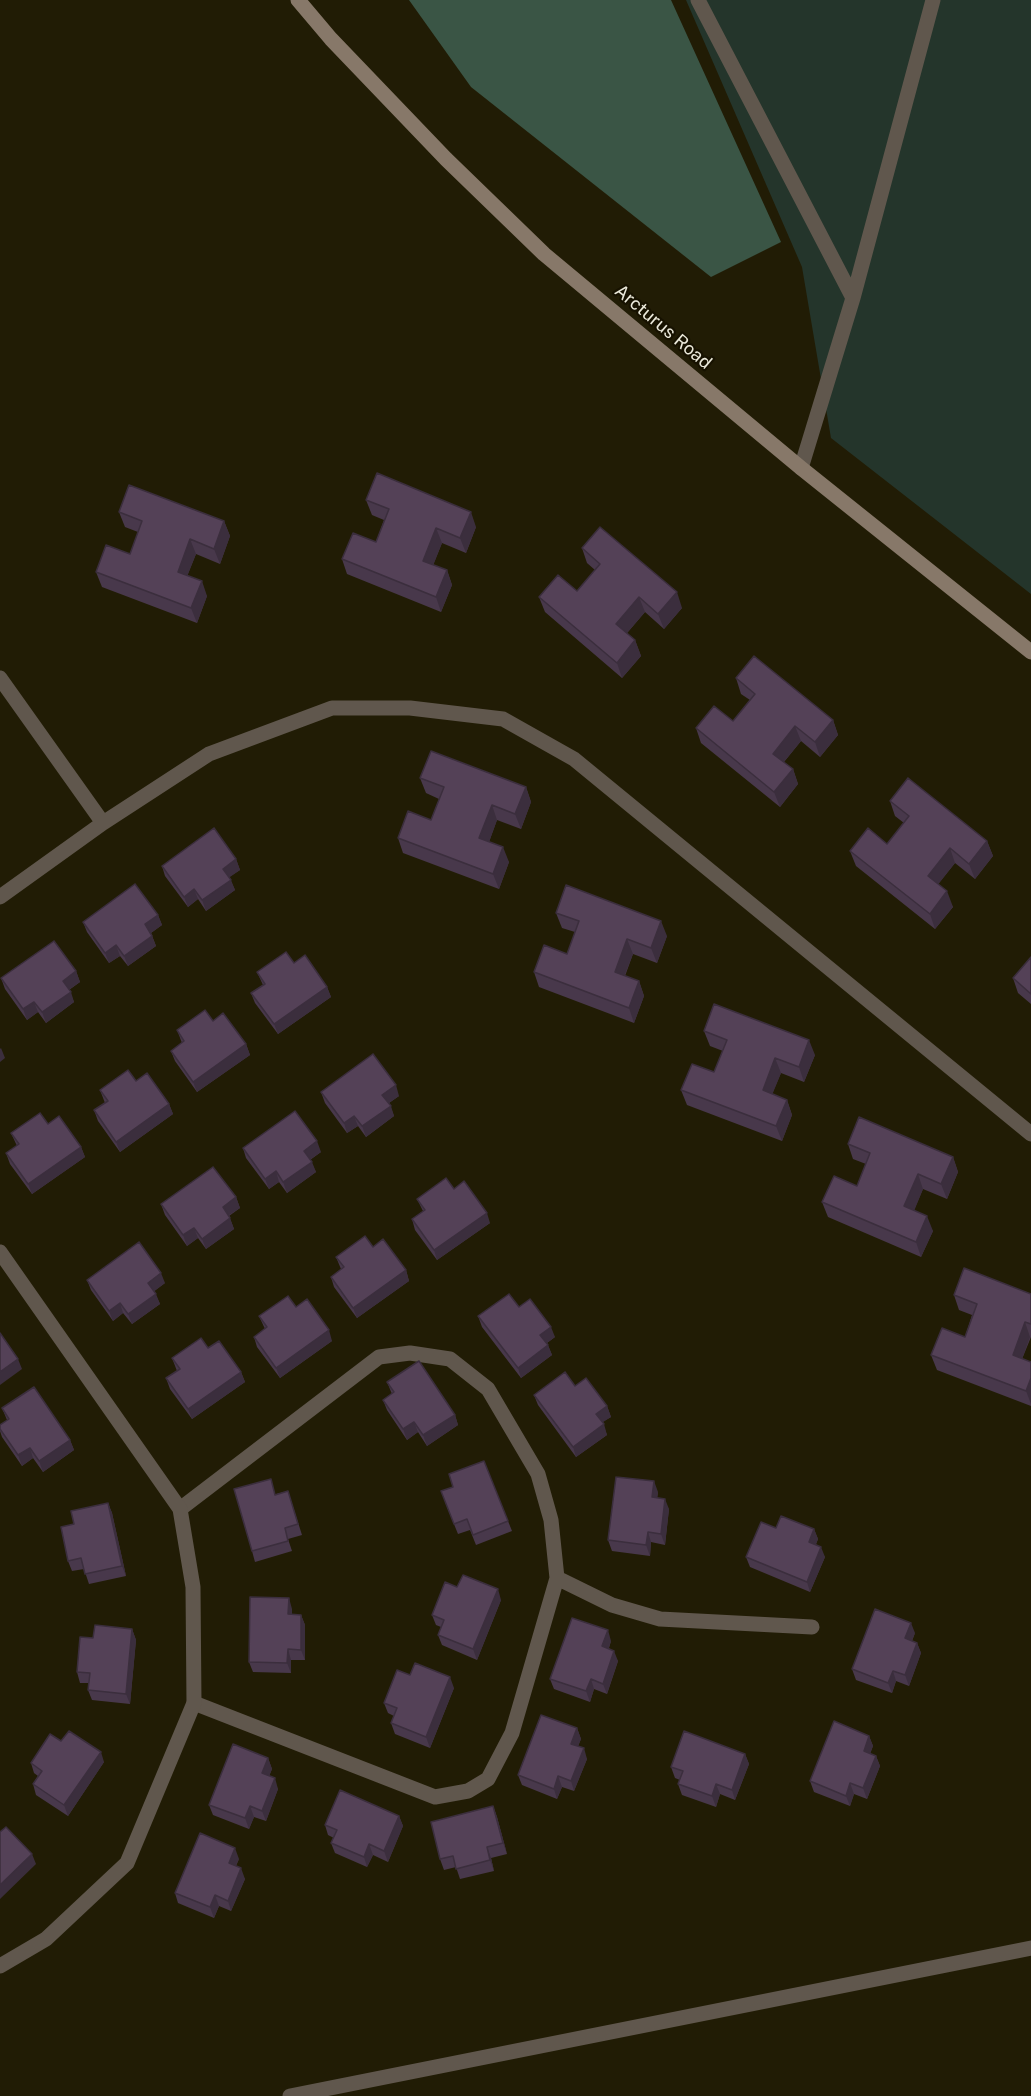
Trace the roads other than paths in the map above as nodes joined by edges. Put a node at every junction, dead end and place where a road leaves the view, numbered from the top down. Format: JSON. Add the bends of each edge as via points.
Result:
{"nodes":[{"id":1,"x":298,"y":0,"type":"edge"},
{"id":2,"x":698,"y":0,"type":"edge"},
{"id":3,"x":933,"y":0,"type":"edge"},
{"id":4,"x":853,"y":298,"type":"junction"},
{"id":5,"x":801,"y":468,"type":"junction"},
{"id":6,"x":1031,"y":652,"type":"edge"},
{"id":7,"x":0,"y":678,"type":"edge"},
{"id":8,"x":103,"y":823,"type":"junction"},
{"id":9,"x":0,"y":897,"type":"edge"},
{"id":10,"x":1031,"y":1134,"type":"edge"},
{"id":11,"x":2,"y":1260,"type":"edge"},
{"id":12,"x":180,"y":1509,"type":"junction"},
{"id":13,"x":557,"y":1578,"type":"junction"},
{"id":14,"x":812,"y":1626,"type":"dead end"},
{"id":15,"x":194,"y":1703,"type":"junction"},
{"id":16,"x":1031,"y":1948,"type":"edge"},
{"id":17,"x":0,"y":1966,"type":"edge"},
{"id":18,"x":290,"y":2096,"type":"edge"}],
"edges":[{"from":1,"to":5,"type":"main road","name":"Arcturus Road","via":[[446,159],[544,254]]},
{"from":2,"to":4,"type":"street"},
{"from":3,"to":4,"type":"street"},
{"from":4,"to":5,"type":"street"},
{"from":5,"to":6,"type":"main road","name":"Arcturus Road"},
{"from":7,"to":8,"type":"street"},
{"from":8,"to":9,"type":"street"},
{"from":8,"to":10,"type":"street","via":[[209,754],[332,708],[410,708],[502,719],[574,759]]},
{"from":11,"to":12,"type":"street"},
{"from":12,"to":13,"type":"street","via":[[380,1357],[410,1353],[450,1359],[488,1389],[538,1474],[551,1520]]},
{"from":12,"to":15,"type":"street","via":[[193,1587]]},
{"from":13,"to":14,"type":"street","via":[[612,1605],[660,1619]]},
{"from":13,"to":15,"type":"street","via":[[512,1733],[488,1779],[468,1791],[435,1797]]},
{"from":15,"to":17,"type":"street","via":[[127,1863],[46,1939]]},
{"from":16,"to":18,"type":"street"}]}
